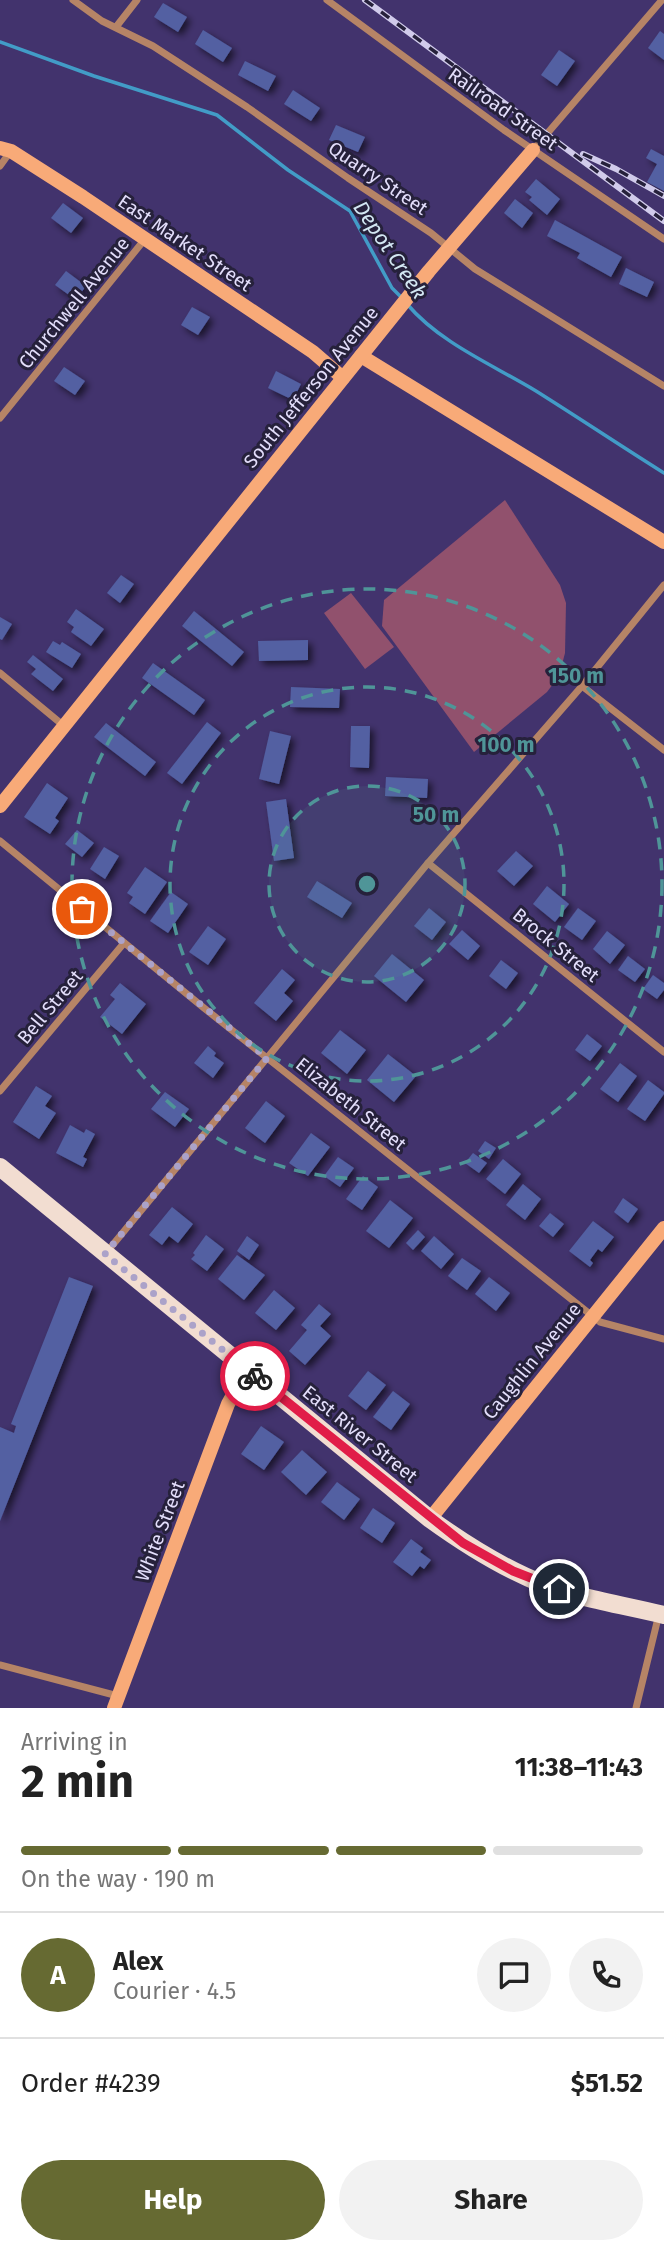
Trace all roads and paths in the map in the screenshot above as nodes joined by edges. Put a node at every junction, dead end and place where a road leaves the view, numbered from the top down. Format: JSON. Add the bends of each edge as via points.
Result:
{"nodes":[{"id":1,"x":73,"y":0,"type":"edge"},
{"id":2,"x":137,"y":0,"type":"edge"},
{"id":3,"x":327,"y":0,"type":"edge"},
{"id":4,"x":662,"y":0,"type":"edge"},
{"id":5,"x":116,"y":27,"type":"junction"},
{"id":6,"x":5,"y":149,"type":"edge"},
{"id":7,"x":533,"y":150,"type":"junction"},
{"id":8,"x":0,"y":166,"type":"edge"},
{"id":9,"x":145,"y":239,"type":"junction"},
{"id":10,"x":664,"y":239,"type":"edge"},
{"id":11,"x":449,"y":247,"type":"junction"},
{"id":12,"x":361,"y":356,"type":"junction"},
{"id":13,"x":343,"y":378,"type":"junction"},
{"id":14,"x":664,"y":387,"type":"edge"},
{"id":15,"x":0,"y":418,"type":"edge"},
{"id":16,"x":664,"y":542,"type":"edge"},
{"id":17,"x":664,"y":585,"type":"edge"},
{"id":18,"x":0,"y":673,"type":"edge"},
{"id":19,"x":582,"y":686,"type":"junction"},
{"id":20,"x":64,"y":726,"type":"junction"},
{"id":21,"x":664,"y":750,"type":"edge"},
{"id":22,"x":0,"y":806,"type":"edge"},
{"id":23,"x":0,"y":841,"type":"edge"},
{"id":24,"x":428,"y":863,"type":"junction"},
{"id":25,"x":124,"y":943,"type":"junction"},
{"id":26,"x":664,"y":1052,"type":"edge"},
{"id":27,"x":267,"y":1058,"type":"junction"},
{"id":28,"x":0,"y":1091,"type":"edge"},
{"id":29,"x":0,"y":1167,"type":"edge"},
{"id":30,"x":664,"y":1228,"type":"edge"},
{"id":31,"x":105,"y":1254,"type":"junction"},
{"id":32,"x":592,"y":1316,"type":"junction"},
{"id":33,"x":664,"y":1339,"type":"edge"},
{"id":34,"x":247,"y":1370,"type":"junction"},
{"id":35,"x":430,"y":1519,"type":"junction"},
{"id":36,"x":662,"y":1614,"type":"edge"},
{"id":37,"x":0,"y":1665,"type":"edge"},
{"id":38,"x":116,"y":1702,"type":"edge"},
{"id":39,"x":636,"y":1708,"type":"edge"}],
"edges":[{"from":1,"to":5,"type":"street","name":"Quarry Street"},
{"from":2,"to":5,"type":"street"},
{"from":3,"to":7,"type":"street","name":"Railroad Street"},
{"from":4,"to":7,"type":"street","name":"South Jefferson Avenue"},
{"from":5,"to":11,"type":"street","name":"Quarry Street","via":[[247,107]]},
{"from":6,"to":8,"type":"street"},
{"from":6,"to":9,"type":"street","name":"East Market Street"},
{"from":7,"to":10,"type":"street","name":"Railroad Street"},
{"from":7,"to":11,"type":"street","name":"South Jefferson Avenue"},
{"from":9,"to":13,"type":"street","name":"East Market Street","via":[[313,352]]},
{"from":9,"to":15,"type":"street","name":"Churchwell Avenue"},
{"from":11,"to":12,"type":"street","name":"South Jefferson Avenue"},
{"from":11,"to":14,"type":"street","name":"Quarry Street","via":[[475,269]]},
{"from":12,"to":13,"type":"street","name":"South Jefferson Avenue"},
{"from":12,"to":16,"type":"street"},
{"from":13,"to":20,"type":"street","name":"South Jefferson Avenue"},
{"from":17,"to":19,"type":"street"},
{"from":18,"to":20,"type":"street"},
{"from":19,"to":21,"type":"street"},
{"from":19,"to":24,"type":"street"},
{"from":20,"to":22,"type":"street","name":"South Jefferson Avenue"},
{"from":23,"to":25,"type":"street","name":"Elizabeth Street"},
{"from":24,"to":26,"type":"street","name":"Brock Street"},
{"from":24,"to":27,"type":"street"},
{"from":25,"to":27,"type":"street","name":"Elizabeth Street"},
{"from":25,"to":28,"type":"street","name":"Bell Street"},
{"from":27,"to":31,"type":"street"},
{"from":27,"to":32,"type":"street","name":"Elizabeth Street"},
{"from":29,"to":31,"type":"main road","name":"East River Street"},
{"from":30,"to":32,"type":"street","name":"Caughlin Avenue"},
{"from":31,"to":34,"type":"main road","name":"East River Street"},
{"from":32,"to":33,"type":"street","name":"Elizabeth Street"},
{"from":32,"to":35,"type":"street","name":"Caughlin Avenue"},
{"from":34,"to":35,"type":"main road","name":"East River Street"},
{"from":34,"to":38,"type":"street","name":"White Street","via":[[228,1404]]},
{"from":35,"to":36,"type":"main road","name":"East River Street","via":[[490,1560],[544,1584]]},
{"from":36,"to":39,"type":"street"},
{"from":37,"to":38,"type":"street"}]}
